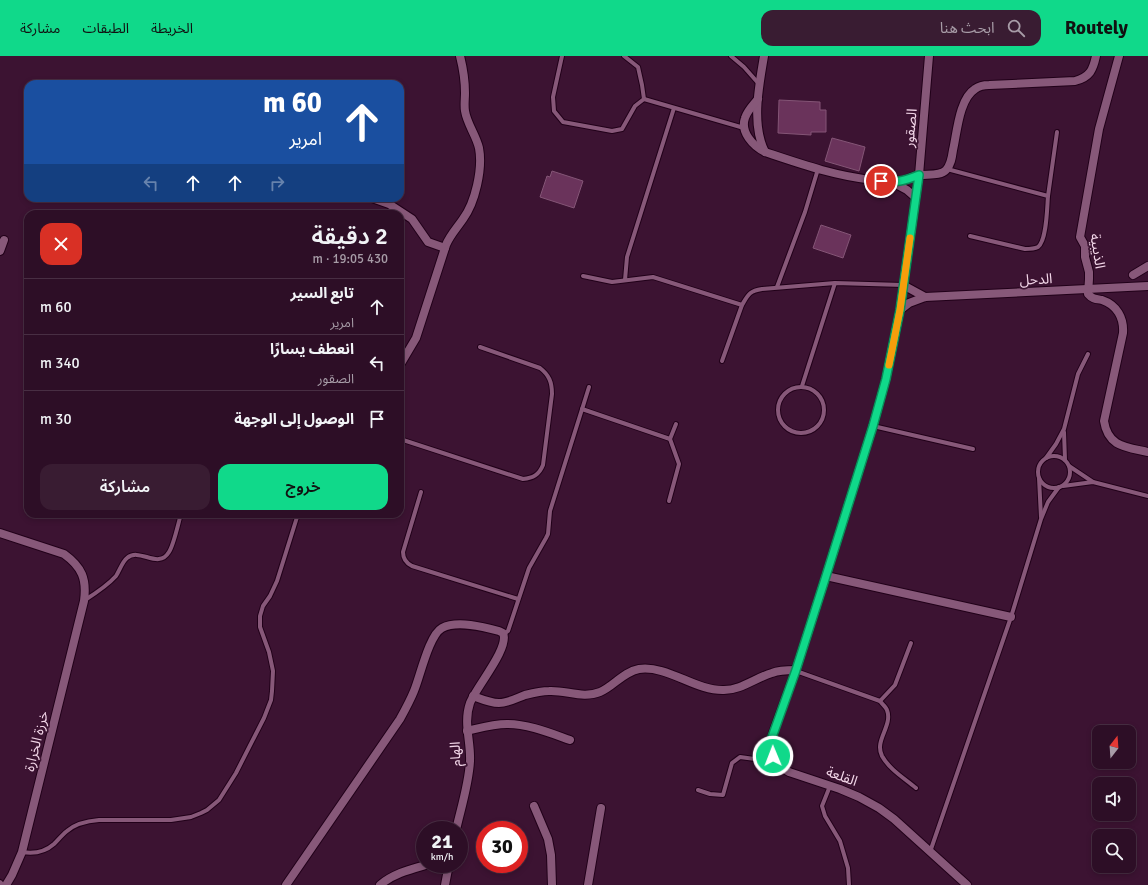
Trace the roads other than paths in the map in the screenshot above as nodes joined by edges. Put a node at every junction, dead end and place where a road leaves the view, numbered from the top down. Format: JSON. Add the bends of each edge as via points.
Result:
{"nodes":[{"id":1,"x":460,"y":56,"type":"edge"},
{"id":2,"x":562,"y":56,"type":"edge"},
{"id":3,"x":624,"y":56,"type":"edge"},
{"id":4,"x":731,"y":56,"type":"edge"},
{"id":5,"x":764,"y":56,"type":"edge"},
{"id":6,"x":929,"y":56,"type":"edge"},
{"id":7,"x":1096,"y":56,"type":"edge"},
{"id":8,"x":1119,"y":56,"type":"edge"},
{"id":9,"x":760,"y":84,"type":"junction"},
{"id":10,"x":644,"y":99,"type":"junction"},
{"id":11,"x":758,"y":100,"type":"junction"},
{"id":12,"x":674,"y":108,"type":"junction"},
{"id":13,"x":745,"y":128,"type":"junction"},
{"id":14,"x":1057,"y":132,"type":"dead end"},
{"id":15,"x":764,"y":152,"type":"junction"},
{"id":16,"x":818,"y":169,"type":"junction"},
{"id":17,"x":947,"y":169,"type":"junction"},
{"id":18,"x":919,"y":175,"type":"junction"},
{"id":19,"x":893,"y":182,"type":"junction"},
{"id":20,"x":1048,"y":196,"type":"junction"},
{"id":21,"x":915,"y":197,"type":"junction"},
{"id":22,"x":383,"y":202,"type":"edge"},
{"id":23,"x":398,"y":210,"type":"edge"},
{"id":24,"x":404,"y":214,"type":"edge"},
{"id":25,"x":970,"y":236,"type":"dead end"},
{"id":26,"x":4,"y":240,"type":"dead end"},
{"id":27,"x":445,"y":248,"type":"junction"},
{"id":28,"x":0,"y":251,"type":"edge"},
{"id":29,"x":1148,"y":266,"type":"edge"},
{"id":30,"x":1133,"y":275,"type":"dead end"},
{"id":31,"x":583,"y":276,"type":"dead end"},
{"id":32,"x":626,"y":280,"type":"junction"},
{"id":33,"x":835,"y":283,"type":"junction"},
{"id":34,"x":903,"y":285,"type":"junction"},
{"id":35,"x":1148,"y":286,"type":"edge"},
{"id":36,"x":777,"y":288,"type":"junction"},
{"id":37,"x":1088,"y":289,"type":"junction"},
{"id":38,"x":925,"y":297,"type":"junction"},
{"id":39,"x":742,"y":305,"type":"junction"},
{"id":40,"x":900,"y":310,"type":"junction"},
{"id":41,"x":480,"y":347,"type":"dead end"},
{"id":42,"x":1088,"y":354,"type":"dead end"},
{"id":43,"x":404,"y":358,"type":"edge"},
{"id":44,"x":722,"y":361,"type":"dead end"},
{"id":45,"x":802,"y":386,"type":"junction"},
{"id":46,"x":589,"y":387,"type":"dead end"},
{"id":47,"x":582,"y":409,"type":"junction"},
{"id":48,"x":676,"y":424,"type":"dead end"},
{"id":49,"x":873,"y":426,"type":"junction"},
{"id":50,"x":1064,"y":429,"type":"junction"},
{"id":51,"x":404,"y":440,"type":"edge"},
{"id":52,"x":670,"y":440,"type":"junction"},
{"id":53,"x":973,"y":449,"type":"dead end"},
{"id":54,"x":1148,"y":452,"type":"edge"},
{"id":55,"x":1046,"y":458,"type":"junction"},
{"id":56,"x":1065,"y":460,"type":"junction"},
{"id":57,"x":1070,"y":466,"type":"junction"},
{"id":58,"x":1039,"y":476,"type":"junction"},
{"id":59,"x":1093,"y":482,"type":"junction"},
{"id":60,"x":1061,"y":486,"type":"junction"},
{"id":61,"x":421,"y":492,"type":"dead end"},
{"id":62,"x":1148,"y":496,"type":"edge"},
{"id":63,"x":669,"y":501,"type":"dead end"},
{"id":64,"x":180,"y":518,"type":"edge"},
{"id":65,"x":297,"y":518,"type":"edge"},
{"id":66,"x":1041,"y":519,"type":"junction"},
{"id":67,"x":0,"y":533,"type":"edge"},
{"id":68,"x":826,"y":576,"type":"junction"},
{"id":69,"x":518,"y":599,"type":"junction"},
{"id":70,"x":84,"y":601,"type":"junction"},
{"id":71,"x":1011,"y":617,"type":"junction"},
{"id":72,"x":504,"y":635,"type":"junction"},
{"id":73,"x":911,"y":643,"type":"dead end"},
{"id":74,"x":796,"y":670,"type":"junction"},
{"id":75,"x":473,"y":696,"type":"junction"},
{"id":76,"x":880,"y":701,"type":"junction"},
{"id":77,"x":467,"y":731,"type":"junction"},
{"id":78,"x":570,"y":740,"type":"dead end"},
{"id":79,"x":777,"y":762,"type":"junction"},
{"id":80,"x":830,"y":785,"type":"junction"},
{"id":81,"x":916,"y":788,"type":"dead end"},
{"id":82,"x":698,"y":790,"type":"dead end"},
{"id":83,"x":534,"y":806,"type":"dead end"},
{"id":84,"x":602,"y":808,"type":"dead end"},
{"id":85,"x":458,"y":821,"type":"edge"},
{"id":86,"x":22,"y":852,"type":"junction"},
{"id":87,"x":930,"y":852,"type":"junction"},
{"id":88,"x":416,"y":868,"type":"edge"},
{"id":89,"x":447,"y":873,"type":"edge"},
{"id":90,"x":0,"y":882,"type":"edge"},
{"id":91,"x":3,"y":885,"type":"edge"},
{"id":92,"x":6,"y":885,"type":"edge"},
{"id":93,"x":286,"y":885,"type":"edge"},
{"id":94,"x":380,"y":885,"type":"edge"},
{"id":95,"x":445,"y":885,"type":"edge"},
{"id":96,"x":552,"y":885,"type":"edge"},
{"id":97,"x":588,"y":885,"type":"edge"},
{"id":98,"x":850,"y":885,"type":"edge"},
{"id":99,"x":967,"y":885,"type":"edge"}],
"edges":[{"from":1,"to":27,"type":"street","via":[[465,112],[479,148],[479,171],[469,209],[450,236]]},
{"from":2,"to":10,"type":"lane","via":[[553,97],[554,111],[563,122],[612,131],[622,129],[635,106]]},
{"from":3,"to":10,"type":"lane","via":[[638,67]]},
{"from":4,"to":9,"type":"lane"},
{"from":5,"to":9,"type":"street"},
{"from":6,"to":18,"type":"street","name":"الصقور"},
{"from":7,"to":17,"type":"street","via":[[1091,72],[1085,78],[1075,81],[989,85],[974,89],[963,105]]},
{"from":8,"to":37,"type":"street","name":"الذيبية","via":[[1099,128],[1080,237],[1085,246],[1089,272]]},
{"from":9,"to":11,"type":"street"},
{"from":10,"to":12,"type":"lane"},
{"from":11,"to":13,"type":"street","via":[[744,119]]},
{"from":11,"to":15,"type":"street","via":[[757,126]]},
{"from":12,"to":13,"type":"lane"},
{"from":12,"to":32,"type":"lane","via":[[627,257]]},
{"from":13,"to":15,"type":"street","via":[[755,147]]},
{"from":14,"to":20,"type":"lane"},
{"from":15,"to":16,"type":"street"},
{"from":16,"to":19,"type":"street","via":[[852,178]]},
{"from":16,"to":36,"type":"lane"},
{"from":17,"to":18,"type":"street","via":[[940,174]]},
{"from":17,"to":20,"type":"lane"},
{"from":18,"to":19,"type":"street"},
{"from":18,"to":21,"type":"street","name":"الصقور"},
{"from":19,"to":21,"type":"street"},
{"from":20,"to":25,"type":"lane","via":[[1043,238],[1037,247],[1025,249]]},
{"from":21,"to":34,"type":"street","name":"الصقور"},
{"from":22,"to":23,"type":"street"},
{"from":24,"to":27,"type":"street","via":[[412,219],[428,242]]},
{"from":26,"to":28,"type":"street"},
{"from":27,"to":43,"type":"street","via":[[416,338]]},
{"from":29,"to":30,"type":"street"},
{"from":31,"to":32,"type":"lane","via":[[612,282]]},
{"from":32,"to":39,"type":"lane","via":[[653,277]]},
{"from":33,"to":34,"type":"lane"},
{"from":33,"to":36,"type":"lane"},
{"from":33,"to":45,"type":"lane"},
{"from":34,"to":38,"type":"street"},
{"from":34,"to":40,"type":"street","name":"الصقور"},
{"from":35,"to":37,"type":"street","name":"الدحل"},
{"from":36,"to":39,"type":"lane","via":[[753,290]]},
{"from":37,"to":38,"type":"street","name":"الدحل"},
{"from":37,"to":54,"type":"street","via":[[1091,298],[1105,301],[1115,308],[1124,324],[1104,421],[1105,430],[1116,443]]},
{"from":38,"to":40,"type":"street","via":[[909,303]]},
{"from":39,"to":44,"type":"lane"},
{"from":40,"to":49,"type":"street","name":"الصقور","via":[[886,379]]},
{"from":41,"to":51,"type":"lane","via":[[540,368],[550,379],[552,394],[543,465],[536,476],[523,479]]},
{"from":42,"to":50,"type":"lane","via":[[1078,374]]},
{"from":45,"to":45,"type":"lane","via":[[815,391],[824,402],[825,415],[818,427],[806,434],[793,433],[782,425],[777,412],[780,399],[789,389]]},
{"from":46,"to":47,"type":"lane"},
{"from":47,"to":52,"type":"lane"},
{"from":47,"to":69,"type":"lane","via":[[550,511],[548,534],[529,568]]},
{"from":48,"to":52,"type":"lane"},
{"from":49,"to":53,"type":"lane"},
{"from":49,"to":68,"type":"street","name":"الصقور"},
{"from":50,"to":55,"type":"lane"},
{"from":50,"to":56,"type":"lane"},
{"from":52,"to":63,"type":"lane","via":[[680,464]]},
{"from":55,"to":56,"type":"lane","via":[[1056,456]]},
{"from":55,"to":58,"type":"lane","via":[[1040,464]]},
{"from":56,"to":57,"type":"lane"},
{"from":57,"to":59,"type":"lane"},
{"from":57,"to":60,"type":"lane","via":[[1070,477]]},
{"from":58,"to":60,"type":"lane","via":[[1049,487]]},
{"from":58,"to":66,"type":"lane"},
{"from":59,"to":60,"type":"lane"},
{"from":59,"to":62,"type":"lane"},
{"from":60,"to":66,"type":"lane","via":[[1048,502]]},
{"from":61,"to":69,"type":"lane","via":[[403,552],[406,562]]},
{"from":64,"to":70,"type":"lane","via":[[167,555],[154,560],[138,555],[130,556],[109,583]]},
{"from":65,"to":86,"type":"lane","via":[[277,580],[260,616],[260,627],[273,671],[271,700],[236,773],[219,800],[201,813],[181,820],[82,822],[68,830],[48,848],[35,853]]},
{"from":66,"to":71,"type":"lane"},
{"from":67,"to":70,"type":"street","name":"خرزة الخرارة","via":[[54,550],[73,560],[84,579]]},
{"from":68,"to":71,"type":"street"},
{"from":68,"to":74,"type":"street","name":"الصقور"},
{"from":69,"to":72,"type":"lane","via":[[508,631]]},
{"from":70,"to":86,"type":"street","name":"خرزة الخرارة"},
{"from":71,"to":87,"type":"lane"},
{"from":72,"to":75,"type":"street","name":"الهام","via":[[495,662]]},
{"from":72,"to":93,"type":"street","via":[[483,627],[460,625],[446,626],[436,633],[413,694],[403,712]]},
{"from":73,"to":76,"type":"lane","via":[[895,685]]},
{"from":74,"to":75,"type":"street","via":[[777,671],[738,688],[724,690],[710,689],[644,668],[623,675],[593,694],[549,691],[500,703]]},
{"from":74,"to":76,"type":"lane"},
{"from":74,"to":79,"type":"street","via":[[771,740],[773,756]]},
{"from":75,"to":77,"type":"street","name":"الهام","via":[[467,713]]},
{"from":76,"to":81,"type":"lane","via":[[887,709],[889,717],[880,746],[881,754],[890,768]]},
{"from":77,"to":78,"type":"street","via":[[498,725],[519,725]]},
{"from":77,"to":85,"type":"street","name":"الهام","via":[[470,750],[469,770]]},
{"from":79,"to":80,"type":"street","name":"القلعة","via":[[789,772]]},
{"from":79,"to":82,"type":"lane","via":[[740,757],[732,763],[723,795]]},
{"from":80,"to":87,"type":"street","name":"القلعة","via":[[859,796],[879,808]]},
{"from":80,"to":98,"type":"lane","via":[[822,806],[840,841]]},
{"from":83,"to":96,"type":"street","via":[[548,838]]},
{"from":84,"to":97,"type":"street"},
{"from":86,"to":92,"type":"street","name":"خرزة الخرارة"},
{"from":87,"to":99,"type":"street","name":"القلعة"},
{"from":88,"to":94,"type":"street","via":[[398,874]]},
{"from":89,"to":95,"type":"street"},
{"from":90,"to":91,"type":"lane"}]}
